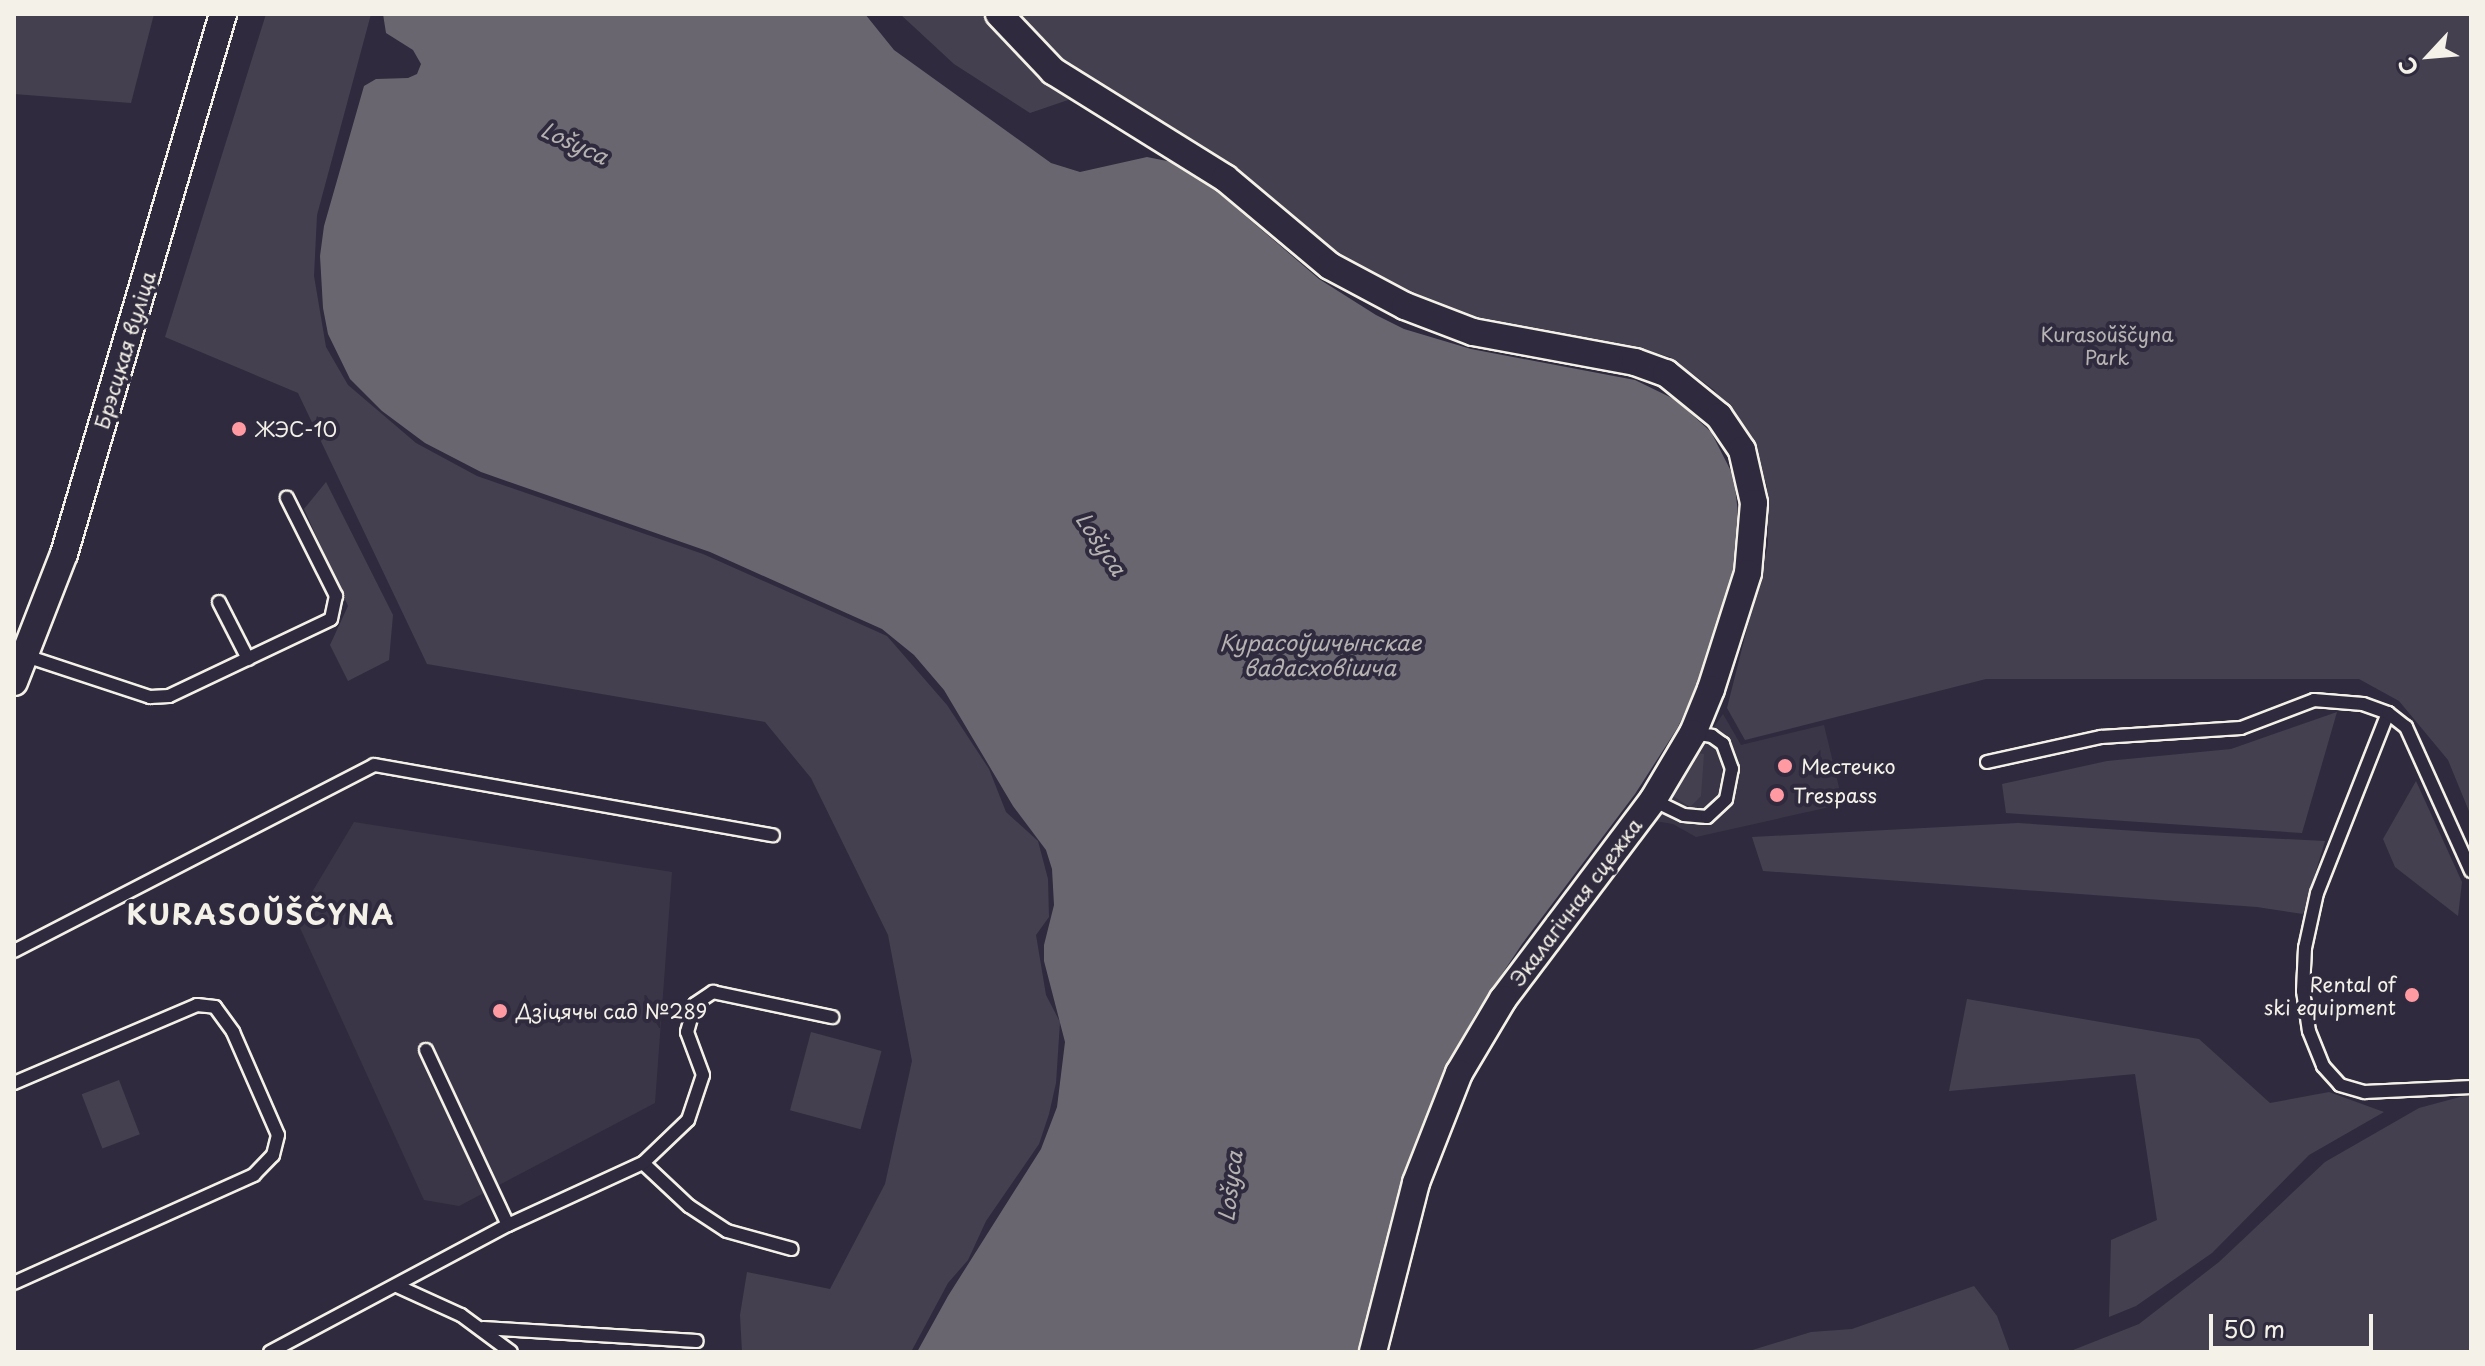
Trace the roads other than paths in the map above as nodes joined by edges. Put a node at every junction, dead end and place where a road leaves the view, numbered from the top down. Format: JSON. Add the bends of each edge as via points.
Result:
{"nodes":[{"id":1,"x":223,"y":14,"type":"edge"},
{"id":2,"x":999,"y":14,"type":"edge"},
{"id":3,"x":287,"y":498,"type":"dead end"},
{"id":4,"x":219,"y":602,"type":"dead end"},
{"id":5,"x":26,"y":656,"type":"junction"},
{"id":6,"x":248,"y":659,"type":"junction"},
{"id":7,"x":14,"y":682,"type":"edge"},
{"id":8,"x":2388,"y":713,"type":"junction"},
{"id":9,"x":1693,"y":733,"type":"junction"},
{"id":10,"x":1987,"y":762,"type":"dead end"},
{"id":11,"x":1653,"y":800,"type":"junction"},
{"id":12,"x":773,"y":835,"type":"dead end"},
{"id":13,"x":2471,"y":871,"type":"edge"},
{"id":14,"x":14,"y":951,"type":"edge"},
{"id":15,"x":832,"y":1017,"type":"dead end"},
{"id":16,"x":426,"y":1050,"type":"dead end"},
{"id":17,"x":14,"y":1083,"type":"edge"},
{"id":18,"x":2471,"y":1087,"type":"edge"},
{"id":19,"x":643,"y":1163,"type":"junction"},
{"id":20,"x":508,"y":1225,"type":"junction"},
{"id":21,"x":792,"y":1249,"type":"dead end"},
{"id":22,"x":14,"y":1283,"type":"edge"},
{"id":23,"x":397,"y":1286,"type":"junction"},
{"id":24,"x":483,"y":1328,"type":"junction"},
{"id":25,"x":697,"y":1341,"type":"dead end"},
{"id":26,"x":270,"y":1352,"type":"edge"},
{"id":27,"x":511,"y":1352,"type":"edge"},
{"id":28,"x":1373,"y":1352,"type":"edge"}],
"edges":[{"from":1,"to":5,"type":"street","name":"Брэсцкая вуліца","via":[[64,554]]},
{"from":2,"to":9,"type":"street","name":"Экалагічная сцежка","via":[[1053,71],[1225,178],[1330,266],[1405,306],[1473,332],[1635,362],[1666,373],[1719,416],[1742,450],[1754,503],[1748,573],[1731,636]]},
{"from":3,"to":6,"type":"lane","via":[[336,596],[331,619]]},
{"from":4,"to":6,"type":"lane"},
{"from":5,"to":6,"type":"lane","via":[[150,697],[169,696]]},
{"from":5,"to":7,"type":"street","name":"Брэсцкая вуліца"},
{"from":8,"to":10,"type":"lane","via":[[2363,704],[2314,700],[2241,728],[2101,737]]},
{"from":8,"to":13,"type":"lane","via":[[2406,727],[2419,749]]},
{"from":8,"to":18,"type":"lane","via":[[2317,893],[2305,948],[2303,991],[2309,1031],[2323,1066],[2340,1085],[2365,1092]]},
{"from":9,"to":11,"type":"street","name":"Экалагічная сцежка"},
{"from":9,"to":11,"type":"lane","via":[[1723,744],[1732,769],[1726,799],[1707,817],[1684,815]]},
{"from":11,"to":28,"type":"street","name":"Экалагічная сцежка","via":[[1512,987],[1459,1073],[1416,1183]]},
{"from":12,"to":14,"type":"lane","via":[[374,765]]},
{"from":15,"to":19,"type":"lane","via":[[713,992],[695,1004],[687,1032],[703,1075],[688,1120]]},
{"from":16,"to":20,"type":"lane"},
{"from":17,"to":22,"type":"lane","via":[[197,1005],[215,1007],[233,1032],[278,1135],[273,1155],[254,1175]]},
{"from":19,"to":20,"type":"lane"},
{"from":19,"to":21,"type":"lane","via":[[689,1206],[727,1231]]},
{"from":20,"to":23,"type":"lane"},
{"from":23,"to":24,"type":"lane"},
{"from":23,"to":26,"type":"lane"},
{"from":24,"to":25,"type":"lane"},
{"from":24,"to":27,"type":"lane"}]}
